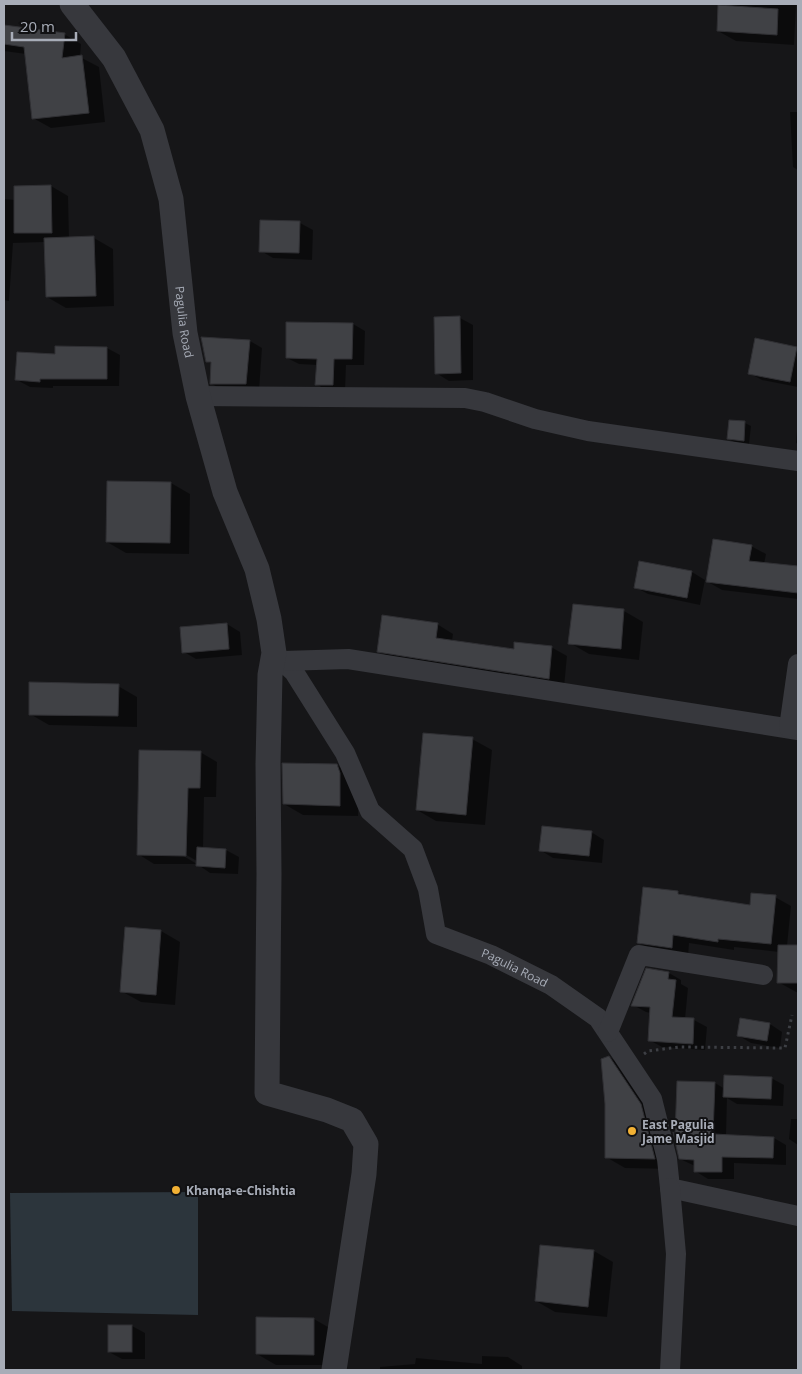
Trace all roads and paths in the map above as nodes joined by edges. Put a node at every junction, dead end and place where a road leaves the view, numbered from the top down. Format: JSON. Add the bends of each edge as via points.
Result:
{"nodes":[{"id":1,"x":72,"y":4,"type":"edge"},
{"id":2,"x":198,"y":396,"type":"junction"},
{"id":3,"x":798,"y":461,"type":"edge"},
{"id":4,"x":278,"y":657,"type":"junction"},
{"id":5,"x":798,"y":664,"type":"edge"},
{"id":6,"x":794,"y":729,"type":"edge"},
{"id":7,"x":763,"y":975,"type":"dead end"},
{"id":8,"x":792,"y":1014,"type":"dead end"},
{"id":9,"x":608,"y":1032,"type":"junction"},
{"id":10,"x":628,"y":1063,"type":"junction"},
{"id":11,"x":670,"y":1188,"type":"junction"},
{"id":12,"x":798,"y":1216,"type":"edge"},
{"id":13,"x":334,"y":1370,"type":"edge"},
{"id":14,"x":670,"y":1370,"type":"edge"}],
"edges":[{"from":1,"to":2,"type":"street","name":"Pagulia Road","via":[[114,58],[152,130],[171,199],[185,333]]},
{"from":2,"to":3,"type":"street","via":[[465,398],[588,431]]},
{"from":2,"to":4,"type":"street","name":"Pagulia Road","via":[[225,492],[257,569]]},
{"from":4,"to":6,"type":"street","via":[[348,659]]},
{"from":4,"to":9,"type":"street","name":"Pagulia Road","via":[[294,672],[345,753],[370,811],[413,849],[428,889],[436,934],[491,955],[550,985],[598,1018]]},
{"from":4,"to":13,"type":"street","name":"Pagulia Road","via":[[270,675],[268,754],[267,1092],[352,1120],[366,1144]]},
{"from":5,"to":6,"type":"street"},
{"from":7,"to":9,"type":"street","via":[[639,955]]},
{"from":8,"to":10,"type":"path","via":[[785,1048],[679,1047],[648,1051]]},
{"from":9,"to":10,"type":"street","name":"Pagulia Road"},
{"from":10,"to":11,"type":"street","name":"Pagulia Road","via":[[652,1099],[667,1159]]},
{"from":11,"to":12,"type":"street"},
{"from":11,"to":14,"type":"street","name":"Pagulia Road","via":[[676,1254]]}]}
